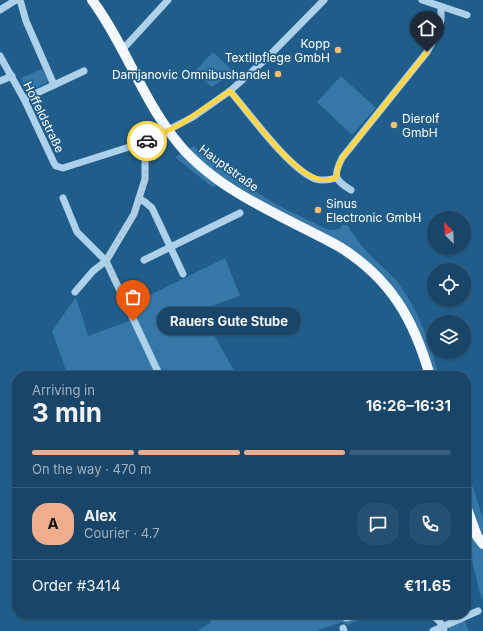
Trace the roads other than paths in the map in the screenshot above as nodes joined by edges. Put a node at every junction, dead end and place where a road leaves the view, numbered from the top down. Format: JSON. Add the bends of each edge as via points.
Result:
{"nodes":[{"id":1,"x":16,"y":0,"type":"edge"},
{"id":2,"x":20,"y":0,"type":"edge"},
{"id":3,"x":92,"y":0,"type":"edge"},
{"id":4,"x":168,"y":0,"type":"edge"},
{"id":5,"x":324,"y":0,"type":"edge"},
{"id":6,"x":422,"y":0,"type":"edge"},
{"id":7,"x":441,"y":8,"type":"junction"},
{"id":8,"x":0,"y":10,"type":"edge"},
{"id":9,"x":467,"y":15,"type":"dead end"},
{"id":10,"x":123,"y":49,"type":"junction"},
{"id":11,"x":0,"y":56,"type":"edge"},
{"id":12,"x":84,"y":71,"type":"dead end"},
{"id":13,"x":12,"y":76,"type":"junction"},
{"id":14,"x":0,"y":81,"type":"edge"},
{"id":15,"x":54,"y":84,"type":"junction"},
{"id":16,"x":230,"y":91,"type":"junction"},
{"id":17,"x":24,"y":99,"type":"junction"},
{"id":18,"x":168,"y":131,"type":"junction"},
{"id":19,"x":145,"y":142,"type":"junction"},
{"id":20,"x":336,"y":178,"type":"junction"},
{"id":21,"x":351,"y":190,"type":"dead end"},
{"id":22,"x":63,"y":198,"type":"dead end"},
{"id":23,"x":139,"y":199,"type":"junction"},
{"id":24,"x":240,"y":213,"type":"dead end"},
{"id":25,"x":170,"y":247,"type":"junction"},
{"id":26,"x":144,"y":260,"type":"dead end"},
{"id":27,"x":106,"y":261,"type":"junction"},
{"id":28,"x":183,"y":274,"type":"dead end"},
{"id":29,"x":75,"y":292,"type":"dead end"},
{"id":30,"x":158,"y":371,"type":"edge"},
{"id":31,"x":428,"y":371,"type":"edge"},
{"id":32,"x":471,"y":519,"type":"edge"},
{"id":33,"x":483,"y":544,"type":"edge"},
{"id":34,"x":478,"y":611,"type":"dead end"},
{"id":35,"x":471,"y":615,"type":"edge"},
{"id":36,"x":436,"y":619,"type":"edge"},
{"id":37,"x":463,"y":619,"type":"edge"},
{"id":38,"x":444,"y":629,"type":"edge"},
{"id":39,"x":433,"y":631,"type":"edge"}],
"edges":[{"from":1,"to":8,"type":"street"},
{"from":2,"to":15,"type":"street","via":[[26,21]]},
{"from":3,"to":10,"type":"main road","name":"Hauptstraße"},
{"from":4,"to":10,"type":"street"},
{"from":5,"to":16,"type":"street","name":"Hoffeldstraße"},
{"from":6,"to":7,"type":"street"},
{"from":7,"to":9,"type":"street"},
{"from":7,"to":20,"type":"street","via":[[439,30],[427,52],[342,158]]},
{"from":10,"to":18,"type":"main road","name":"Hauptstraße"},
{"from":11,"to":13,"type":"street","name":"Hoffeldstraße"},
{"from":12,"to":15,"type":"street"},
{"from":13,"to":14,"type":"street"},
{"from":13,"to":17,"type":"street","name":"Hoffeldstraße"},
{"from":15,"to":17,"type":"street"},
{"from":16,"to":18,"type":"street","name":"Hoffeldstraße"},
{"from":16,"to":20,"type":"street","via":[[293,162],[316,179]]},
{"from":17,"to":19,"type":"street","name":"Hoffeldstraße","via":[[54,163],[59,168]]},
{"from":18,"to":19,"type":"street","name":"Hoffeldstraße"},
{"from":18,"to":31,"type":"main road","name":"Hauptstraße","via":[[192,158],[236,192],[353,255],[379,277],[400,303],[414,330]]},
{"from":19,"to":23,"type":"street","via":[[145,179]]},
{"from":20,"to":21,"type":"street","via":[[339,183]]},
{"from":22,"to":27,"type":"street","via":[[77,232]]},
{"from":23,"to":25,"type":"street","via":[[152,208]]},
{"from":23,"to":27,"type":"street","via":[[128,226]]},
{"from":24,"to":25,"type":"street"},
{"from":25,"to":26,"type":"street"},
{"from":25,"to":28,"type":"street"},
{"from":27,"to":29,"type":"street","via":[[93,271]]},
{"from":27,"to":30,"type":"street"},
{"from":32,"to":33,"type":"main road"},
{"from":34,"to":35,"type":"street"},
{"from":36,"to":38,"type":"street"},
{"from":37,"to":38,"type":"street"},
{"from":38,"to":39,"type":"street"}]}
